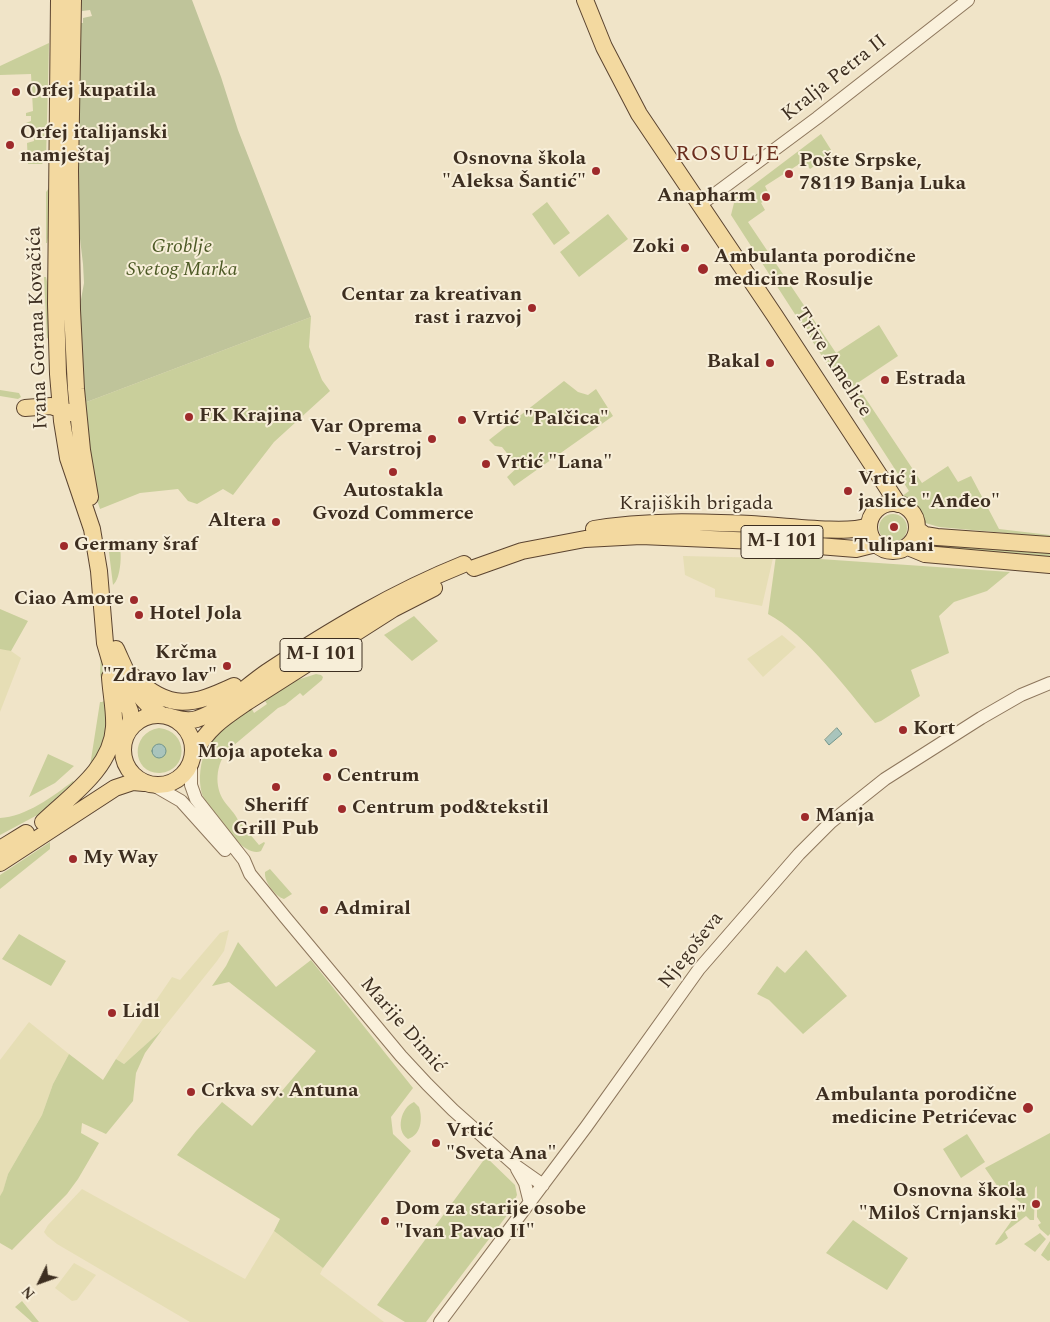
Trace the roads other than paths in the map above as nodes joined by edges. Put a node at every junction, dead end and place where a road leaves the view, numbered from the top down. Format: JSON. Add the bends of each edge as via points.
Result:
{"nodes":[{"id":1,"x":60,"y":0,"type":"edge"},
{"id":2,"x":73,"y":0,"type":"edge"},
{"id":3,"x":585,"y":0,"type":"edge"},
{"id":4,"x":968,"y":0,"type":"edge"},
{"id":5,"x":700,"y":205,"type":"junction"},
{"id":6,"x":58,"y":374,"type":"junction"},
{"id":7,"x":62,"y":415,"type":"junction"},
{"id":8,"x":78,"y":416,"type":"junction"},
{"id":9,"x":875,"y":467,"type":"junction"},
{"id":10,"x":898,"y":504,"type":"junction"},
{"id":11,"x":878,"y":508,"type":"junction"},
{"id":12,"x":868,"y":526,"type":"junction"},
{"id":13,"x":918,"y":530,"type":"junction"},
{"id":14,"x":876,"y":544,"type":"junction"},
{"id":15,"x":1050,"y":545,"type":"edge"},
{"id":16,"x":908,"y":547,"type":"junction"},
{"id":17,"x":1050,"y":565,"type":"edge"},
{"id":18,"x":469,"y":566,"type":"junction"},
{"id":19,"x":105,"y":643,"type":"junction"},
{"id":20,"x":123,"y":665,"type":"junction"},
{"id":21,"x":266,"y":673,"type":"junction"},
{"id":22,"x":1050,"y":683,"type":"edge"},
{"id":23,"x":165,"y":716,"type":"junction"},
{"id":24,"x":124,"y":743,"type":"junction"},
{"id":25,"x":192,"y":758,"type":"junction"},
{"id":26,"x":150,"y":784,"type":"junction"},
{"id":27,"x":44,"y":822,"type":"junction"},
{"id":28,"x":0,"y":849,"type":"edge"},
{"id":29,"x":0,"y":863,"type":"edge"},
{"id":30,"x":250,"y":874,"type":"junction"},
{"id":31,"x":516,"y":1166,"type":"junction"},
{"id":32,"x":543,"y":1185,"type":"junction"},
{"id":33,"x":530,"y":1203,"type":"junction"},
{"id":34,"x":440,"y":1322,"type":"edge"}],
"edges":[{"from":1,"to":6,"type":"main road","name":"Ivana Gorana Kovačića","via":[[56,278]]},
{"from":2,"to":8,"type":"main road","name":"Ivana Gorana Kovačića","via":[[70,171],[72,310]]},
{"from":3,"to":5,"type":"main road","name":"Trive Amelice","via":[[635,106]]},
{"from":4,"to":5,"type":"street","name":"Kralja Petra II"},
{"from":5,"to":9,"type":"main road","name":"Trive Amelice"},
{"from":6,"to":7,"type":"main road","name":"Ivana Gorana Kovačića"},
{"from":6,"to":7,"type":"main road","via":[[45,397],[25,408],[50,419]]},
{"from":7,"to":8,"type":"main road"},
{"from":7,"to":19,"type":"main road","name":"Ivana Gorana Kovačića","via":[[68,458],[92,529]]},
{"from":8,"to":20,"type":"main road","name":"Ivana Gorana Kovačića","via":[[89,494],[106,564],[112,637]]},
{"from":9,"to":10,"type":"main road","name":"Trive Amelice"},
{"from":9,"to":11,"type":"main road","name":"Trive Amelice","via":[[879,483]]},
{"from":10,"to":11,"type":"main road","via":[[887,503]]},
{"from":10,"to":13,"type":"main road","via":[[914,515]]},
{"from":11,"to":12,"type":"main road"},
{"from":12,"to":14,"type":"main road"},
{"from":12,"to":18,"type":"main road","name":"Krajiških brigada","number":"M-I 101","via":[[840,530],[696,522],[608,526],[533,540],[492,553]]},
{"from":13,"to":15,"type":"main road","via":[[937,537]]},
{"from":13,"to":16,"type":"main road"},
{"from":14,"to":16,"type":"main road","name":"Krajiških brigada","number":"M-I 101","via":[[881,549],[895,552]]},
{"from":14,"to":18,"type":"main road","name":"Krajiških brigada","number":"M-I 101","via":[[856,549],[756,540],[641,536],[594,538],[522,551]]},
{"from":16,"to":17,"type":"main road","name":"Krajiških brigada","number":"M-I 101","via":[[925,554]]},
{"from":18,"to":21,"type":"main road","name":"Krajiških brigada","number":"M-I 101","via":[[408,588]]},
{"from":18,"to":25,"type":"main road","name":"Krajiških brigada","number":"M-I 101","via":[[394,609],[225,717],[206,733]]},
{"from":19,"to":24,"type":"main road","name":"Ivana Gorana Kovačića","via":[[130,711]]},
{"from":19,"to":27,"type":"main road","via":[[114,716],[113,737],[104,759],[92,774]]},
{"from":20,"to":21,"type":"main road","via":[[154,693],[181,702],[213,696]]},
{"from":20,"to":23,"type":"main road","name":"Ivana Gorana Kovačića","via":[[143,700]]},
{"from":21,"to":23,"type":"main road","name":"Krajiških brigada","number":"M-I 101","via":[[215,710],[198,718],[184,720]]},
{"from":22,"to":32,"type":"street","name":"Njegoševa","via":[[1014,699],[914,760],[875,785],[831,822],[699,969]]},
{"from":23,"to":24,"type":"main road","number":"M-I 101","via":[[143,718],[132,727]]},
{"from":23,"to":25,"type":"main road","via":[[176,720],[190,735]]},
{"from":24,"to":26,"type":"main road","via":[[123,757],[128,770],[138,780]]},
{"from":24,"to":27,"type":"main road","number":"M-I 101","via":[[121,766],[113,776]]},
{"from":25,"to":26,"type":"main road","number":"M-I 101","via":[[177,780]]},
{"from":25,"to":30,"type":"street","name":"Marije Dimić","via":[[191,785],[196,798],[244,860]]},
{"from":26,"to":29,"type":"main road","number":"M-I 101","via":[[133,782],[114,788]]},
{"from":26,"to":30,"type":"street","name":"Marije Dimić","via":[[182,801],[240,867]]},
{"from":27,"to":28,"type":"main road","number":"M-I 101"},
{"from":30,"to":31,"type":"street","name":"Marije Dimić","via":[[401,1056],[452,1110]]},
{"from":31,"to":32,"type":"street","name":"Marije Dimić"},
{"from":31,"to":33,"type":"street"},
{"from":32,"to":33,"type":"street","name":"Njegoševa"},
{"from":33,"to":34,"type":"street","name":"Njegoševa"}]}
